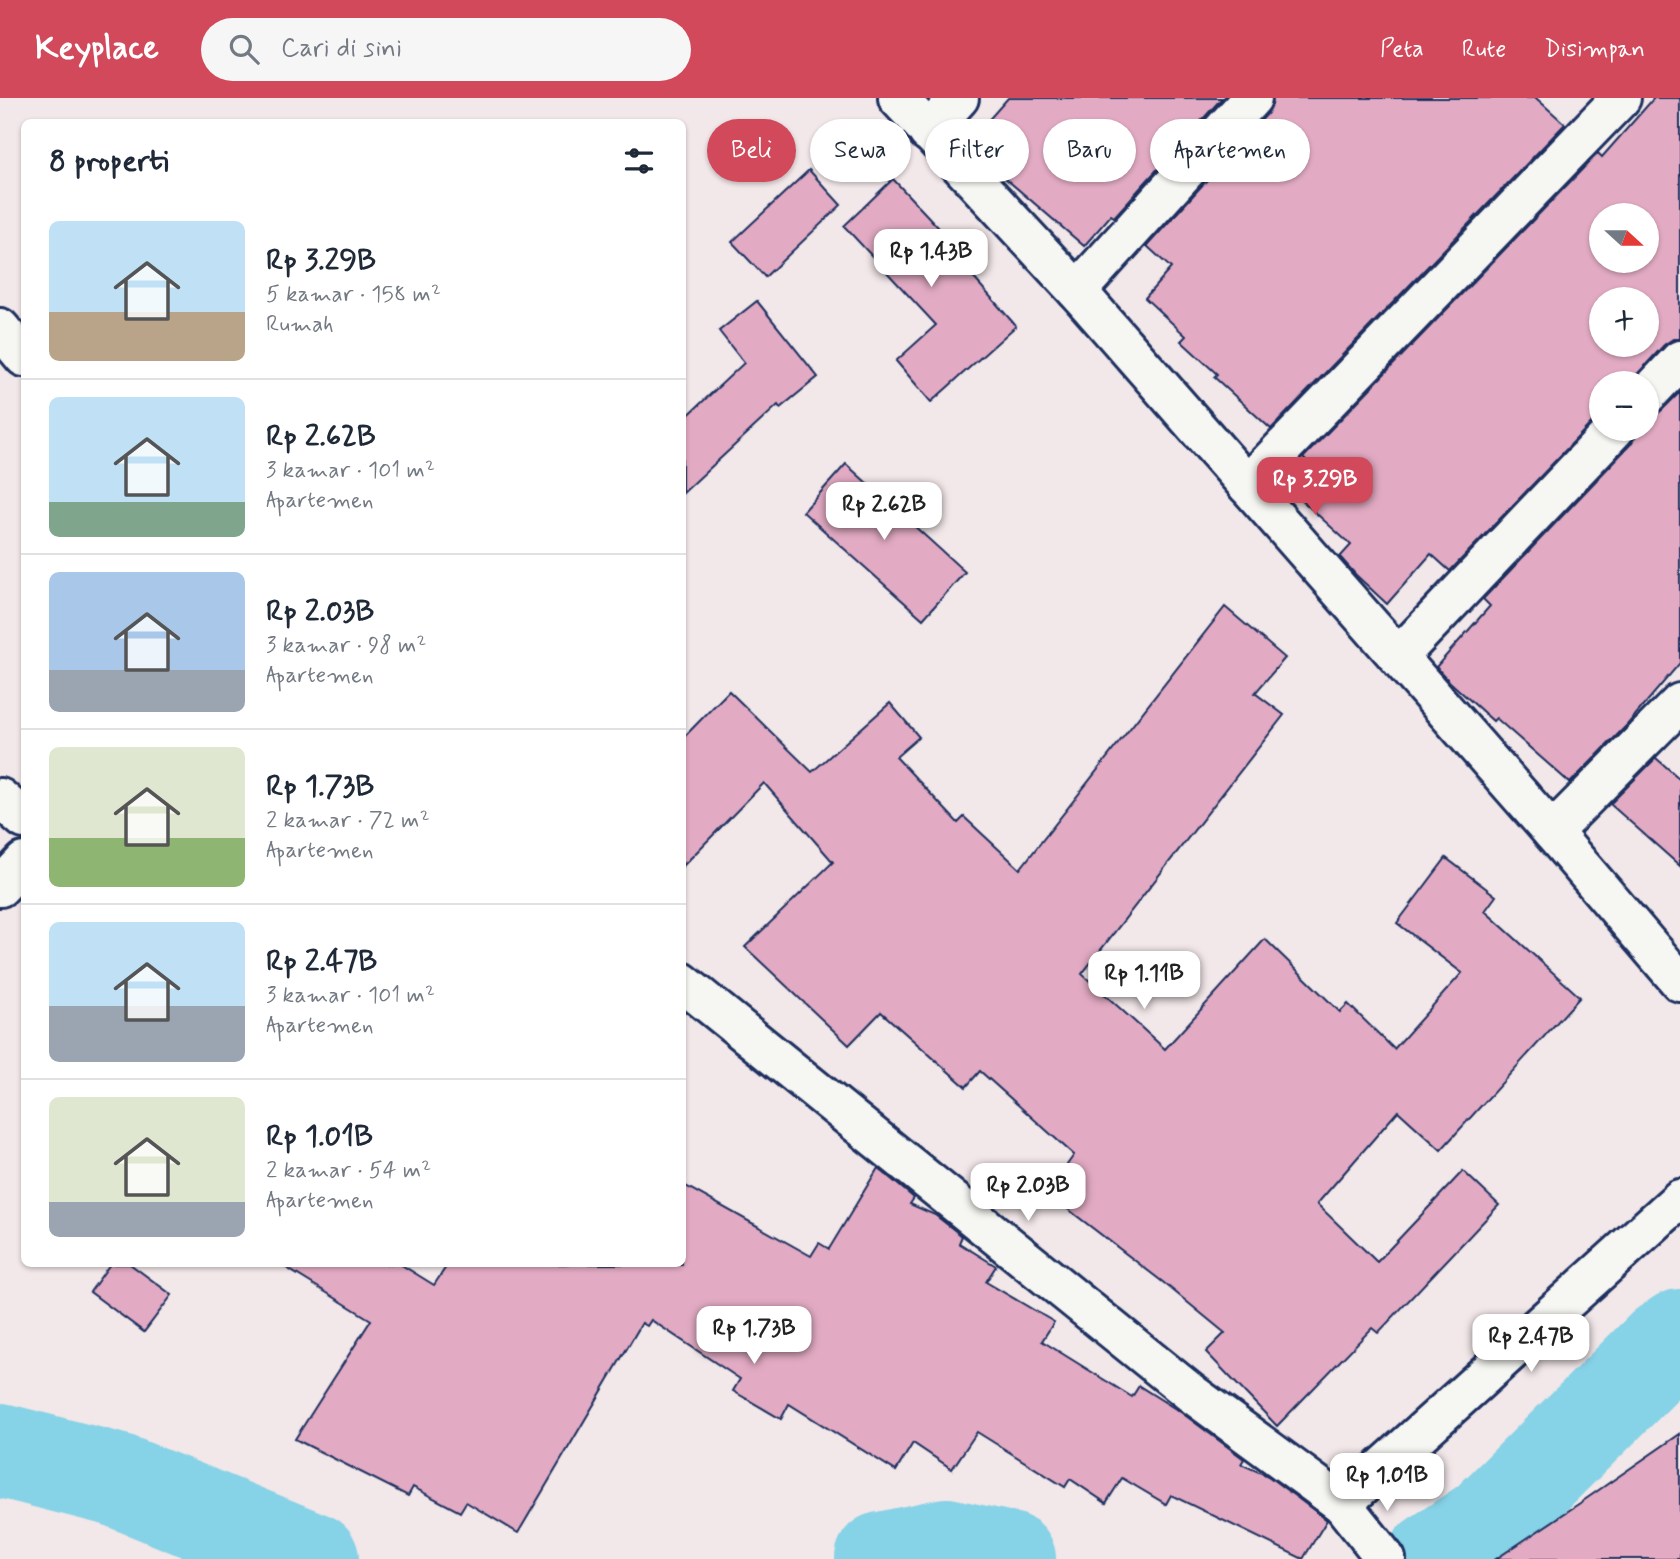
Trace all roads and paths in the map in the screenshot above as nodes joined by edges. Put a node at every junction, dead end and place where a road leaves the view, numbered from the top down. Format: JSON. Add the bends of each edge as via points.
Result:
{"nodes":[{"id":1,"x":898,"y":98,"type":"edge"},
{"id":2,"x":959,"y":98,"type":"edge"},
{"id":3,"x":1252,"y":98,"type":"edge"},
{"id":4,"x":1620,"y":98,"type":"edge"},
{"id":5,"x":940,"y":119,"type":"edge"},
{"id":6,"x":925,"y":128,"type":"edge"},
{"id":7,"x":976,"y":182,"type":"edge"},
{"id":8,"x":1077,"y":291,"type":"junction"},
{"id":9,"x":0,"y":328,"type":"edge"},
{"id":10,"x":21,"y":353,"type":"edge"},
{"id":11,"x":1680,"y":360,"type":"edge"},
{"id":12,"x":1659,"y":382,"type":"edge"},
{"id":13,"x":1604,"y":441,"type":"edge"},
{"id":14,"x":1247,"y":485,"type":"junction"},
{"id":15,"x":1399,"y":656,"type":"junction"},
{"id":16,"x":1680,"y":703,"type":"edge"},
{"id":17,"x":0,"y":797,"type":"edge"},
{"id":18,"x":21,"y":817,"type":"edge"},
{"id":19,"x":1552,"y":832,"type":"junction"},
{"id":20,"x":21,"y":865,"type":"edge"},
{"id":21,"x":0,"y":887,"type":"edge"},
{"id":22,"x":1680,"y":982,"type":"edge"},
{"id":23,"x":686,"y":985,"type":"edge"},
{"id":24,"x":1680,"y":1199,"type":"edge"},
{"id":25,"x":1342,"y":1504,"type":"junction"},
{"id":26,"x":1386,"y":1559,"type":"edge"}],
"edges":[{"from":1,"to":6,"type":"street"},
{"from":2,"to":5,"type":"street"},
{"from":3,"to":8,"type":"street"},
{"from":4,"to":14,"type":"street"},
{"from":7,"to":8,"type":"street"},
{"from":8,"to":14,"type":"street"},
{"from":9,"to":10,"type":"street"},
{"from":11,"to":12,"type":"street"},
{"from":13,"to":15,"type":"street"},
{"from":14,"to":15,"type":"street"},
{"from":15,"to":19,"type":"street"},
{"from":16,"to":19,"type":"street"},
{"from":17,"to":18,"type":"street"},
{"from":19,"to":22,"type":"street"},
{"from":20,"to":21,"type":"street"},
{"from":23,"to":25,"type":"street","via":[[1191,1393]]},
{"from":24,"to":25,"type":"street"},
{"from":25,"to":26,"type":"street"}]}
